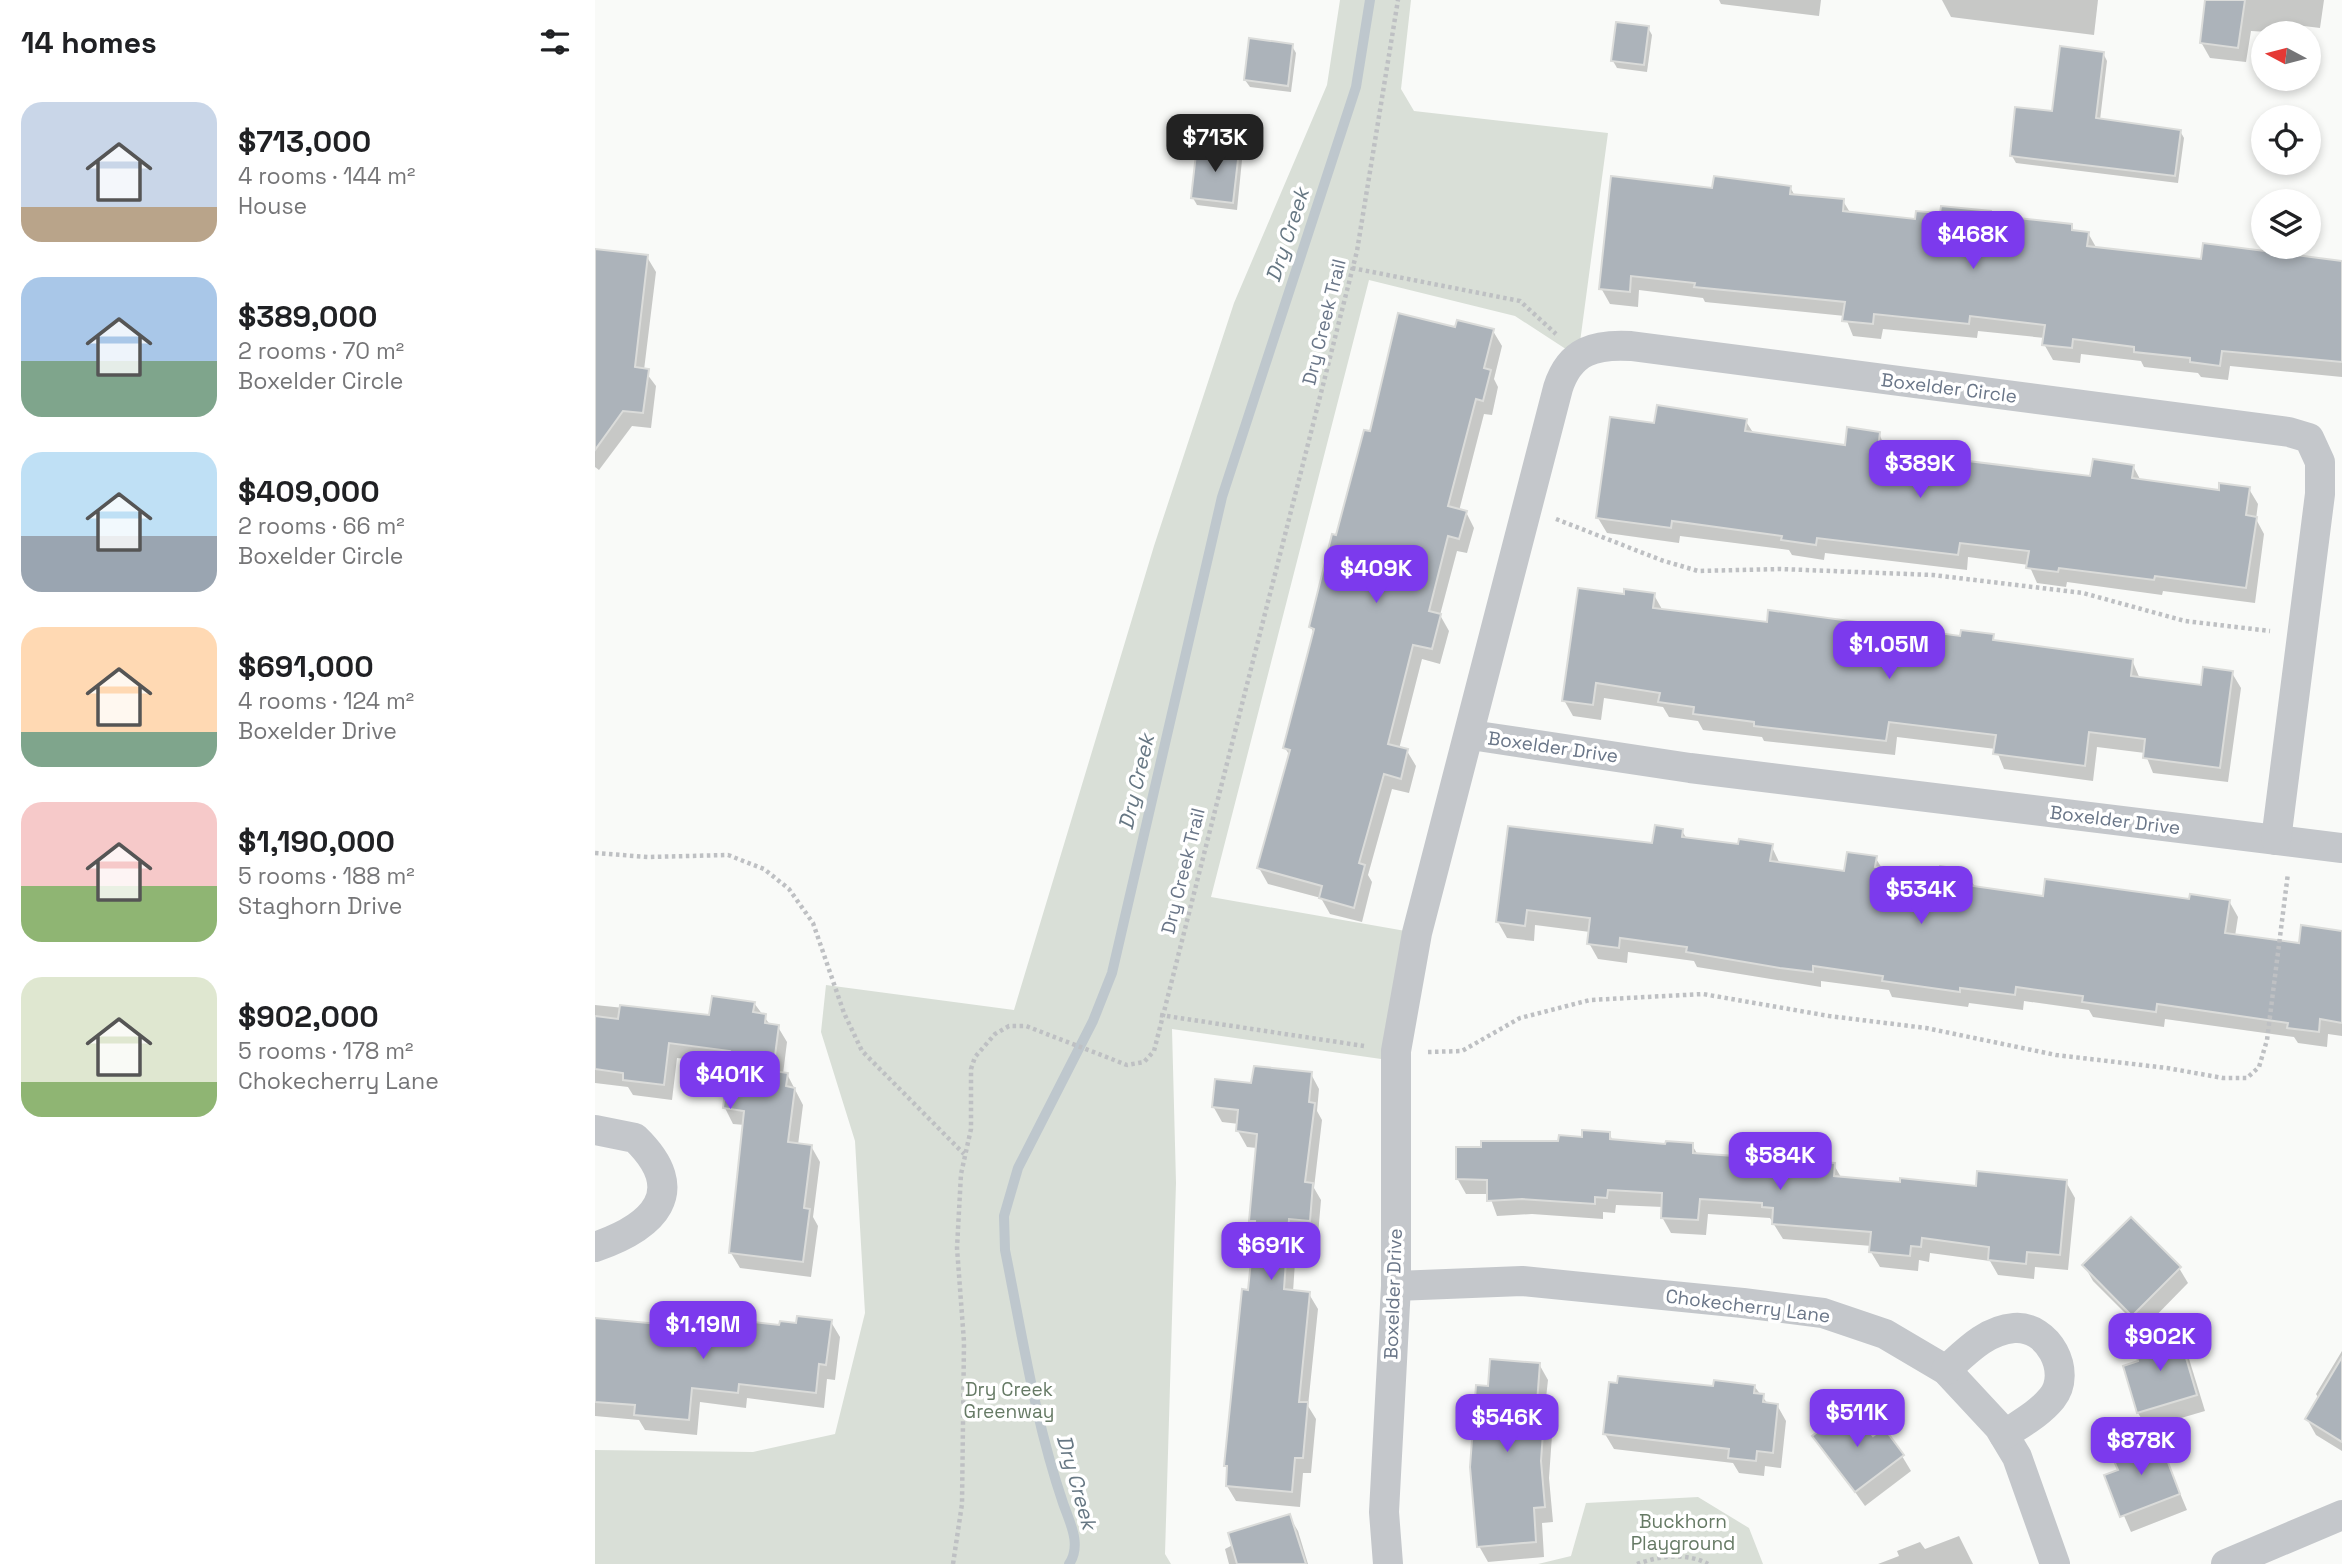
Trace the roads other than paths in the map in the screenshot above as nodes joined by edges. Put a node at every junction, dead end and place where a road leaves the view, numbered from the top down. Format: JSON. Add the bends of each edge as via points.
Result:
{"nodes":[{"id":1,"x":1471,"y":735,"type":"junction"},
{"id":2,"x":2284,"y":841,"type":"junction"},
{"id":3,"x":2342,"y":848,"type":"edge"},
{"id":4,"x":595,"y":1130,"type":"edge"},
{"id":5,"x":595,"y":1247,"type":"edge"},
{"id":6,"x":1396,"y":1286,"type":"junction"},
{"id":7,"x":1945,"y":1370,"type":"junction"},
{"id":8,"x":2004,"y":1435,"type":"junction"},
{"id":9,"x":2342,"y":1515,"type":"edge"},
{"id":10,"x":1388,"y":1564,"type":"edge"},
{"id":11,"x":2055,"y":1564,"type":"edge"},
{"id":12,"x":2226,"y":1564,"type":"edge"}],
"edges":[{"from":1,"to":2,"type":"street","name":"Boxelder Drive","via":[[1690,768]]},
{"from":1,"to":2,"type":"street","name":"Boxelder Circle","via":[[1560,381],[1578,357],[1597,345],[1630,346],[2305,436],[2318,457],[2321,482]]},
{"from":1,"to":6,"type":"street","name":"Boxelder Drive","via":[[1414,945],[1395,1051]]},
{"from":2,"to":3,"type":"street","name":"Boxelder Drive"},
{"from":4,"to":5,"type":"street","via":[[635,1138],[653,1160],[661,1189],[658,1205],[644,1224]]},
{"from":6,"to":7,"type":"street","name":"Chokecherry Lane","via":[[1522,1281],[1823,1313],[1885,1334]]},
{"from":6,"to":10,"type":"street","name":"Boxelder Drive","via":[[1384,1512]]},
{"from":7,"to":8,"type":"street","name":"Chokecherry Lane","via":[[1978,1401]]},
{"from":7,"to":8,"type":"street","via":[[1971,1347],[2006,1329],[2029,1330],[2047,1342],[2059,1369],[2055,1393]]},
{"from":8,"to":11,"type":"street","name":"Chokecherry Lane","via":[[2017,1457]]},
{"from":9,"to":12,"type":"street"}]}
